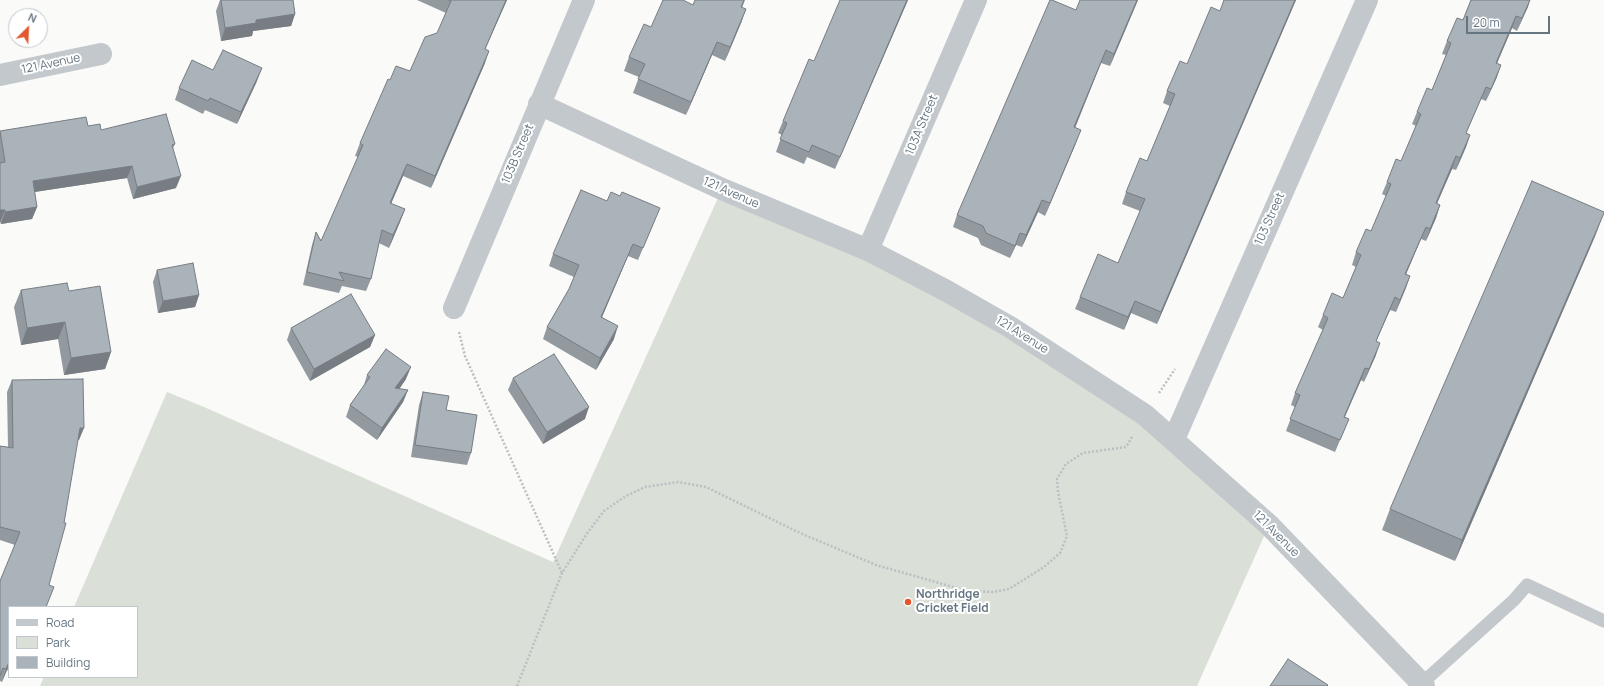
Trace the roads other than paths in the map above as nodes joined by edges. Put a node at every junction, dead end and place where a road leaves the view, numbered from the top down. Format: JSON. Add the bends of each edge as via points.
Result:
{"nodes":[{"id":1,"x":584,"y":0,"type":"edge"},
{"id":2,"x":976,"y":0,"type":"edge"},
{"id":3,"x":1367,"y":0,"type":"edge"},
{"id":4,"x":101,"y":54,"type":"dead end"},
{"id":5,"x":0,"y":75,"type":"edge"},
{"id":6,"x":539,"y":104,"type":"junction"},
{"id":7,"x":868,"y":250,"type":"junction"},
{"id":8,"x":454,"y":308,"type":"road end"},
{"id":9,"x":1174,"y":439,"type":"junction"},
{"id":10,"x":1604,"y":621,"type":"edge"},
{"id":11,"x":1421,"y":685,"type":"edge"}],
"edges":[{"from":1,"to":6,"type":"street","name":"103B Street"},
{"from":2,"to":7,"type":"street","name":"103A Street"},
{"from":3,"to":9,"type":"street","name":"103 Street"},
{"from":4,"to":5,"type":"street","name":"121 Avenue"},
{"from":6,"to":7,"type":"street","name":"121 Avenue","via":[[722,189]]},
{"from":6,"to":8,"type":"street","name":"103B Street"},
{"from":7,"to":9,"type":"street","name":"121 Avenue","via":[[1010,327],[1145,414]]},
{"from":9,"to":11,"type":"street","name":"121 Avenue","via":[[1269,525]]},
{"from":10,"to":11,"type":"lane","via":[[1526,585],[1514,600]]}]}
